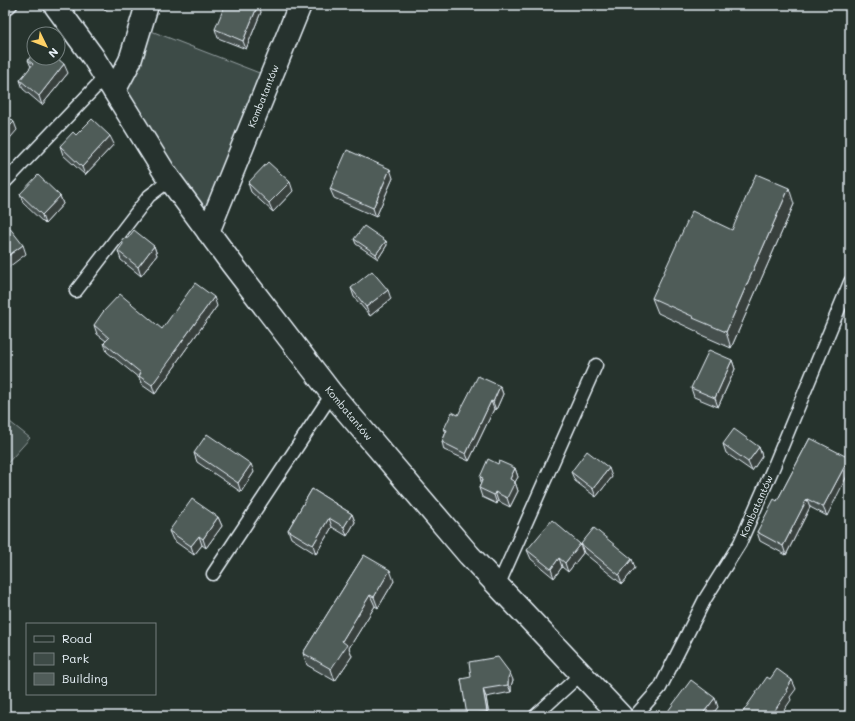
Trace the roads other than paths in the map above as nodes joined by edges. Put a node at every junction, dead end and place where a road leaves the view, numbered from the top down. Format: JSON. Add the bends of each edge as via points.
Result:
{"nodes":[{"id":1,"x":12,"y":5,"type":"edge"},
{"id":2,"x":55,"y":5,"type":"edge"},
{"id":3,"x":147,"y":5,"type":"edge"},
{"id":4,"x":300,"y":5,"type":"edge"},
{"id":5,"x":5,"y":10,"type":"edge"},
{"id":6,"x":110,"y":84,"type":"junction"},
{"id":7,"x":170,"y":180,"type":"junction"},
{"id":8,"x":5,"y":182,"type":"edge"},
{"id":9,"x":208,"y":232,"type":"junction"},
{"id":10,"x":850,"y":282,"type":"edge"},
{"id":11,"x":76,"y":291,"type":"dead end"},
{"id":12,"x":596,"y":365,"type":"dead end"},
{"id":13,"x":332,"y":394,"type":"junction"},
{"id":14,"x":213,"y":574,"type":"dead end"},
{"id":15,"x":498,"y":586,"type":"junction"},
{"id":16,"x":581,"y":674,"type":"junction"},
{"id":17,"x":535,"y":716,"type":"edge"},
{"id":18,"x":621,"y":716,"type":"edge"},
{"id":19,"x":635,"y":716,"type":"edge"}],
"edges":[{"from":1,"to":5,"type":"lane"},
{"from":2,"to":6,"type":"street","name":"Kombatantów"},
{"from":3,"to":6,"type":"street","via":[[130,62]]},
{"from":4,"to":9,"type":"street","name":"Kombatantów"},
{"from":6,"to":7,"type":"street","name":"Kombatantów"},
{"from":6,"to":8,"type":"lane"},
{"from":7,"to":9,"type":"street","name":"Kombatantów"},
{"from":7,"to":11,"type":"lane","via":[[149,196]]},
{"from":9,"to":13,"type":"street","name":"Kombatantów"},
{"from":10,"to":19,"type":"lane","name":"Kombatantów","via":[[740,543],[705,599],[660,688]]},
{"from":12,"to":15,"type":"lane"},
{"from":13,"to":14,"type":"lane"},
{"from":13,"to":15,"type":"street","name":"Kombatantów"},
{"from":15,"to":16,"type":"street","name":"Kombatantów"},
{"from":16,"to":17,"type":"lane"},
{"from":16,"to":18,"type":"street","name":"Kombatantów"}]}
